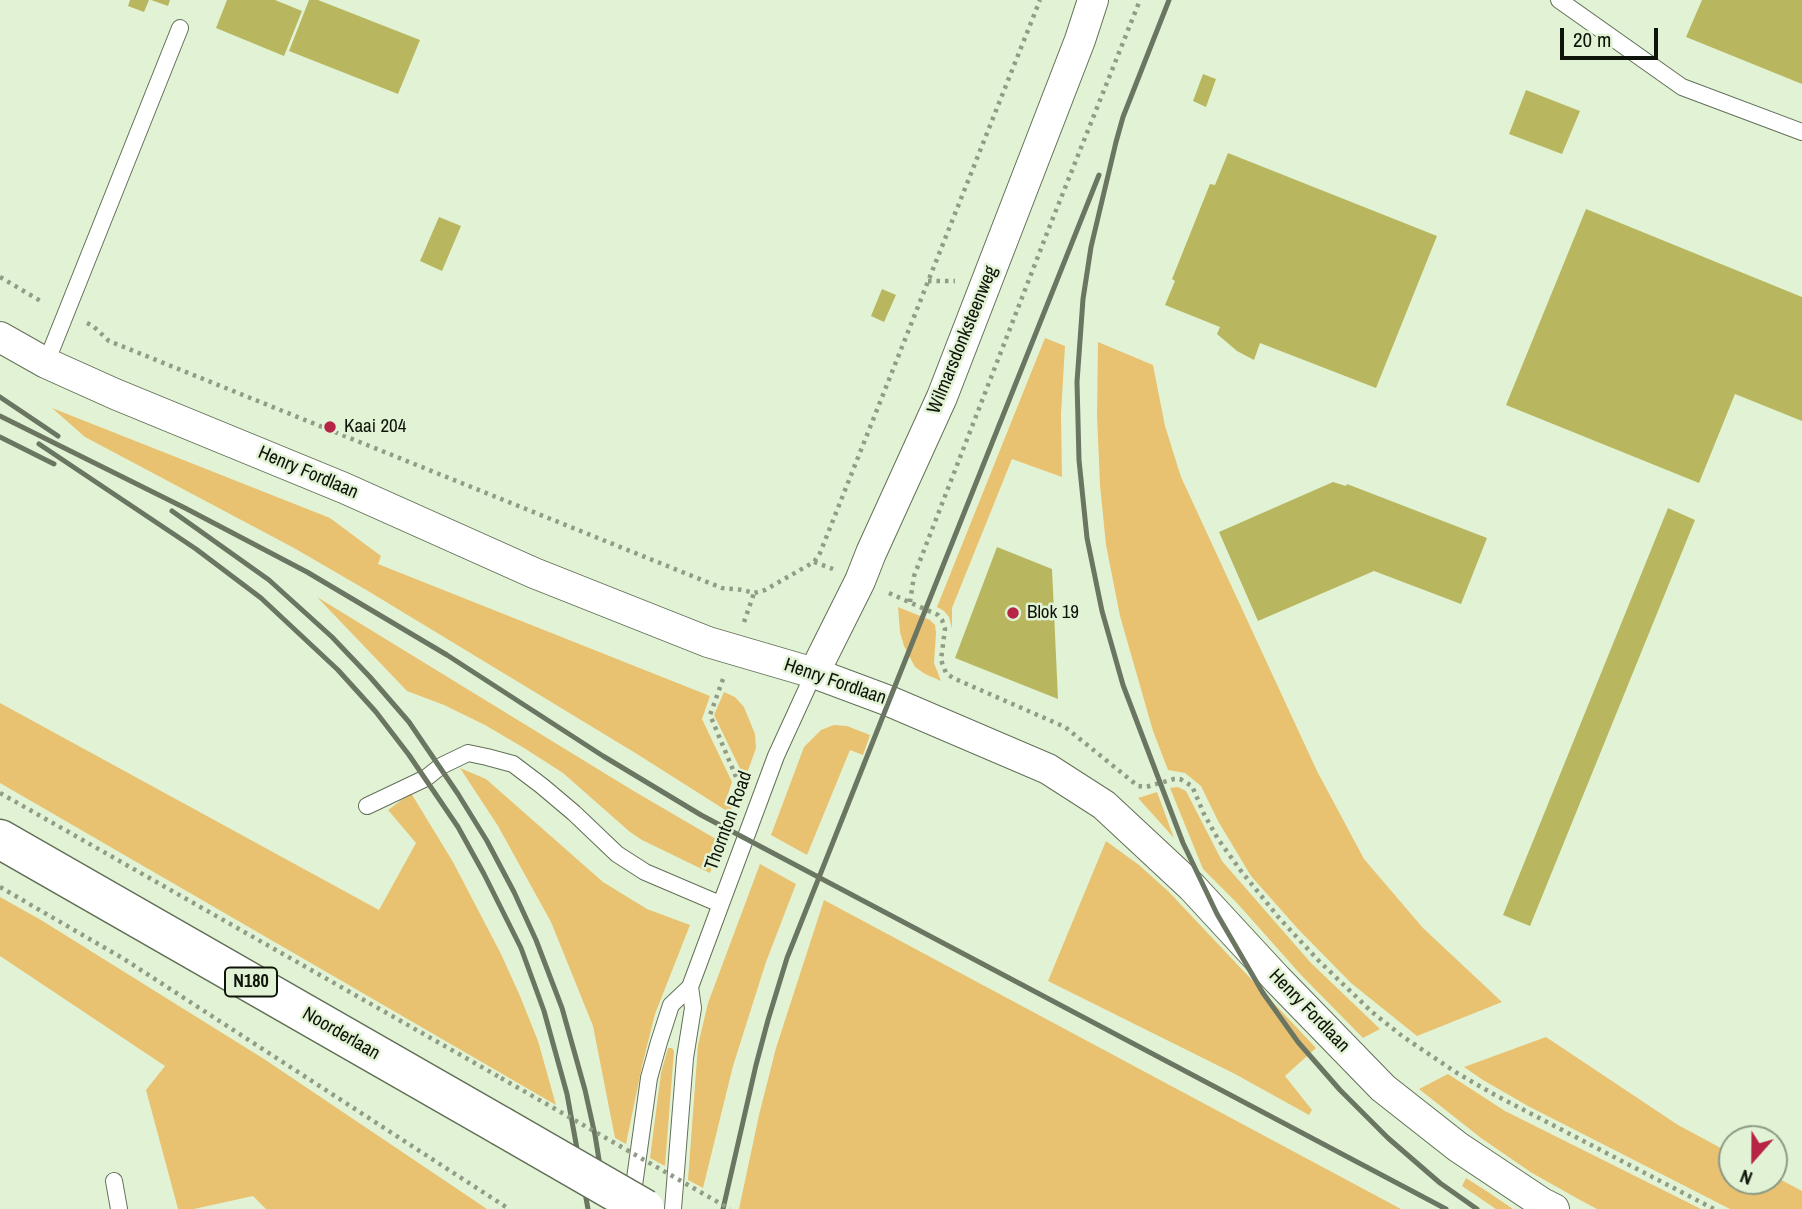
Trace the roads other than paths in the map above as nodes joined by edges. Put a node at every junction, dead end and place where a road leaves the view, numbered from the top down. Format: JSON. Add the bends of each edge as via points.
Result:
{"nodes":[{"id":1,"x":1093,"y":0,"type":"edge"},
{"id":2,"x":1559,"y":0,"type":"edge"},
{"id":3,"x":180,"y":29,"type":"dead end"},
{"id":4,"x":1802,"y":132,"type":"edge"},
{"id":5,"x":0,"y":337,"type":"edge"},
{"id":6,"x":46,"y":363,"type":"junction"},
{"id":7,"x":814,"y":673,"type":"junction"},
{"id":8,"x":368,"y":806,"type":"dead end"},
{"id":9,"x":0,"y":839,"type":"edge"},
{"id":10,"x":720,"y":904,"type":"junction"},
{"id":11,"x":690,"y":987,"type":"junction"},
{"id":12,"x":114,"y":1181,"type":"dead end"},
{"id":13,"x":119,"y":1209,"type":"edge"},
{"id":14,"x":630,"y":1209,"type":"edge"},
{"id":15,"x":645,"y":1209,"type":"edge"},
{"id":16,"x":673,"y":1209,"type":"edge"},
{"id":17,"x":1554,"y":1209,"type":"edge"}],
"edges":[{"from":1,"to":7,"type":"street","name":"Wilmarsdonksteenweg","via":[[942,397]]},
{"from":2,"to":4,"type":"lane","via":[[1682,87]]},
{"from":3,"to":6,"type":"lane"},
{"from":5,"to":6,"type":"street","name":"Henry Fordlaan"},
{"from":6,"to":7,"type":"street","name":"Henry Fordlaan","via":[[695,638]]},
{"from":7,"to":10,"type":"lane","name":"Thornton Road","via":[[776,755]]},
{"from":7,"to":17,"type":"street","name":"Henry Fordlaan","via":[[1048,769],[1104,805],[1192,887],[1384,1088],[1458,1147]]},
{"from":8,"to":10,"type":"lane","via":[[468,753],[513,764],[617,854],[645,872]]},
{"from":9,"to":15,"type":"main road","name":"Noorderlaan","number":"N180","bridge":true},
{"from":10,"to":11,"type":"lane","name":"Thornton Road"},
{"from":11,"to":14,"type":"lane","name":"Thornton Road","via":[[671,1005],[649,1078]]},
{"from":11,"to":16,"type":"lane","name":"Thornton Road","via":[[692,1009]]},
{"from":12,"to":13,"type":"lane"}]}
